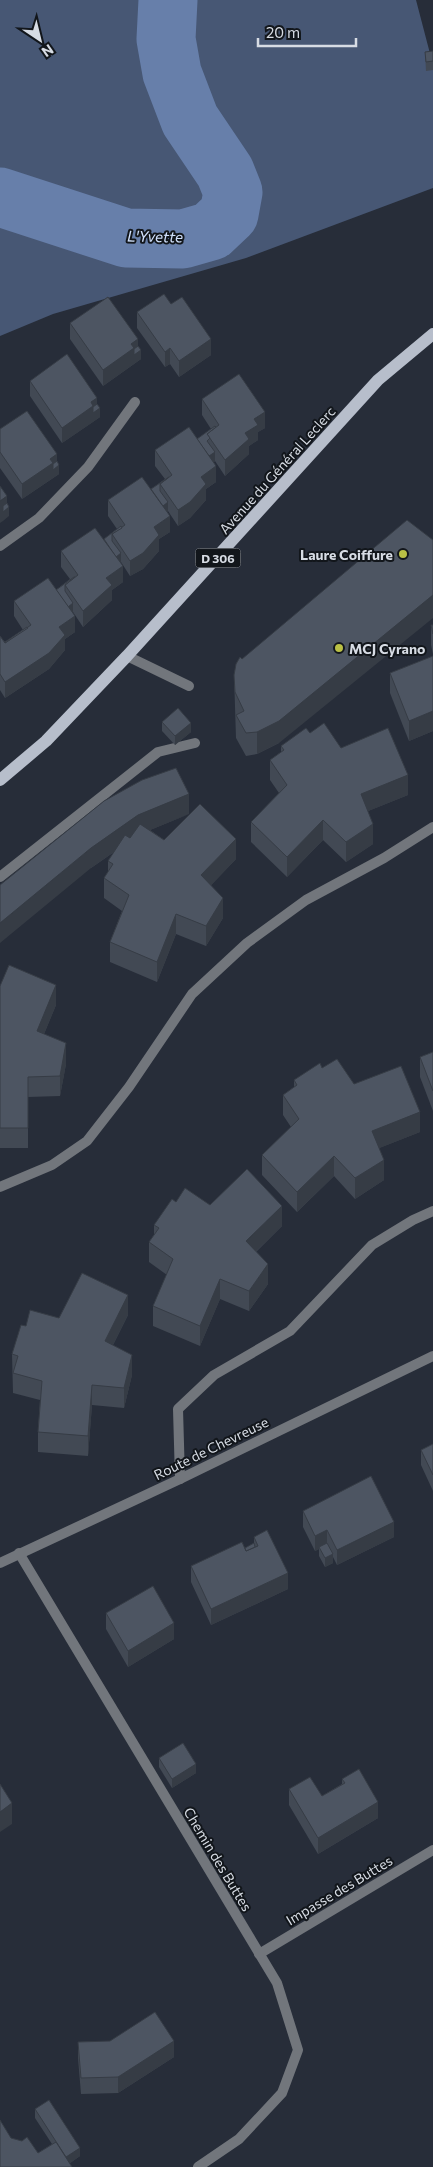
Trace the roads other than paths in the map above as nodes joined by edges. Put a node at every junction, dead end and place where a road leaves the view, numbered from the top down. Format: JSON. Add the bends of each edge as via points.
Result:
{"nodes":[{"id":1,"x":433,"y":334,"type":"edge"},
{"id":2,"x":135,"y":402,"type":"dead end"},
{"id":3,"x":0,"y":546,"type":"edge"},
{"id":4,"x":127,"y":656,"type":"junction"},
{"id":5,"x":190,"y":686,"type":"dead end"},
{"id":6,"x":195,"y":743,"type":"dead end"},
{"id":7,"x":0,"y":780,"type":"edge"},
{"id":8,"x":433,"y":827,"type":"edge"},
{"id":9,"x":0,"y":876,"type":"edge"},
{"id":10,"x":0,"y":1187,"type":"edge"},
{"id":11,"x":433,"y":1211,"type":"edge"},
{"id":12,"x":433,"y":1356,"type":"edge"},
{"id":13,"x":180,"y":1479,"type":"junction"},
{"id":14,"x":19,"y":1553,"type":"junction"},
{"id":15,"x":0,"y":1563,"type":"edge"},
{"id":16,"x":433,"y":1850,"type":"edge"},
{"id":17,"x":259,"y":1954,"type":"junction"},
{"id":18,"x":198,"y":2167,"type":"edge"}],
"edges":[{"from":1,"to":4,"type":"main road","name":"Avenue du Général Leclerc","number":"D 306","via":[[378,380]]},
{"from":2,"to":3,"type":"street","via":[[88,467],[39,518]]},
{"from":4,"to":5,"type":"street"},
{"from":4,"to":7,"type":"main road","name":"Avenue du Général Leclerc","number":"D 306","via":[[46,741]]},
{"from":6,"to":9,"type":"street","via":[[158,752]]},
{"from":8,"to":10,"type":"street","via":[[306,900],[247,943],[192,994],[87,1141],[52,1165]]},
{"from":11,"to":13,"type":"street","via":[[372,1245],[290,1331],[214,1376],[178,1409]]},
{"from":12,"to":13,"type":"street","name":"Route de Chevreuse"},
{"from":13,"to":14,"type":"street","name":"Route de Chevreuse"},
{"from":14,"to":15,"type":"street","name":"Route de Chevreuse"},
{"from":14,"to":17,"type":"street","name":"Chemin des Buttes"},
{"from":16,"to":17,"type":"street","name":"Impasse des Buttes"},
{"from":17,"to":18,"type":"street","name":"Chemin des Buttes","via":[[276,1983],[298,2050],[282,2093],[239,2139]]}]}
